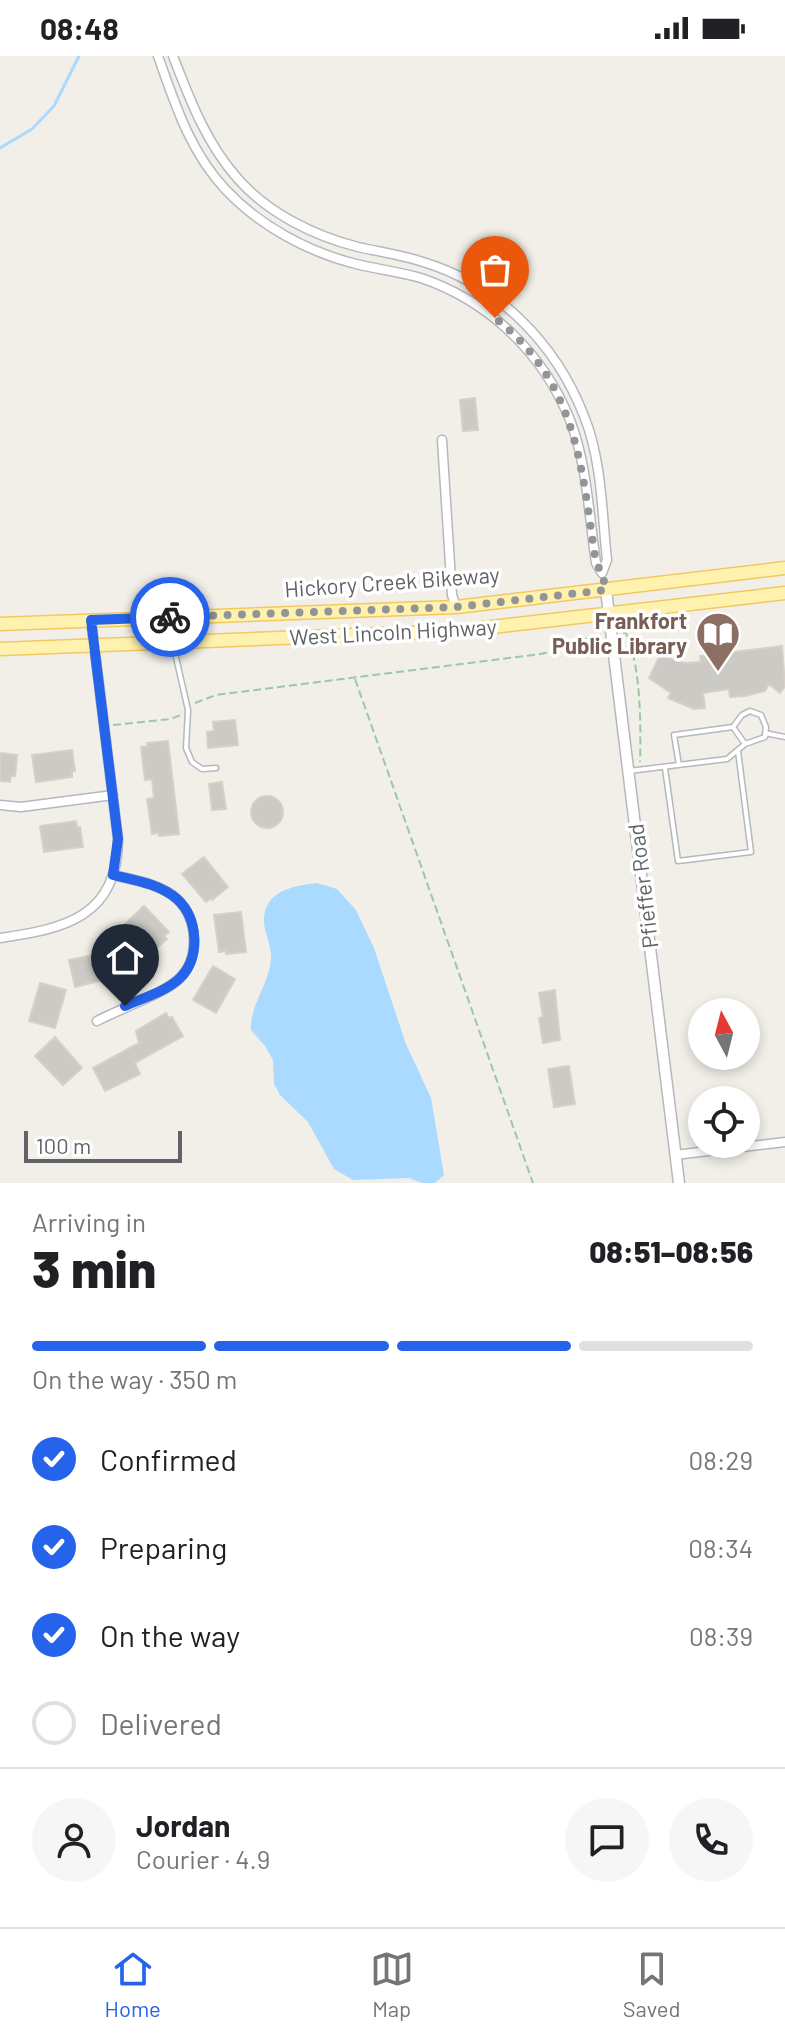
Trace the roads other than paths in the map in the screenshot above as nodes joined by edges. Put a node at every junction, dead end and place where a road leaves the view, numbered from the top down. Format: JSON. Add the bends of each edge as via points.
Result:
{"nodes":[{"id":1,"x":158,"y":56,"type":"edge"},
{"id":2,"x":173,"y":56,"type":"edge"},
{"id":3,"x":442,"y":440,"type":"dead end"},
{"id":4,"x":785,"y":568,"type":"edge"},
{"id":5,"x":602,"y":573,"type":"junction"},
{"id":6,"x":606,"y":590,"type":"junction"},
{"id":7,"x":785,"y":593,"type":"edge"},
{"id":8,"x":456,"y":607,"type":"junction"},
{"id":9,"x":610,"y":615,"type":"junction"},
{"id":10,"x":91,"y":620,"type":"junction"},
{"id":11,"x":0,"y":624,"type":"edge"},
{"id":12,"x":172,"y":642,"type":"junction"},
{"id":13,"x":94,"y":645,"type":"junction"},
{"id":14,"x":0,"y":649,"type":"edge"},
{"id":15,"x":733,"y":727,"type":"junction"},
{"id":16,"x":765,"y":733,"type":"junction"},
{"id":17,"x":785,"y":737,"type":"edge"},
{"id":18,"x":745,"y":744,"type":"junction"},
{"id":19,"x":738,"y":751,"type":"junction"},
{"id":20,"x":679,"y":765,"type":"junction"},
{"id":21,"x":216,"y":768,"type":"dead end"},
{"id":22,"x":665,"y":768,"type":"junction"},
{"id":23,"x":635,"y":771,"type":"junction"},
{"id":24,"x":113,"y":795,"type":"junction"},
{"id":25,"x":0,"y":805,"type":"edge"},
{"id":26,"x":113,"y":875,"type":"junction"},
{"id":27,"x":0,"y":938,"type":"edge"},
{"id":28,"x":97,"y":1021,"type":"dead end"},
{"id":29,"x":785,"y":1142,"type":"edge"},
{"id":30,"x":675,"y":1155,"type":"junction"},
{"id":31,"x":679,"y":1183,"type":"edge"}],
"edges":[{"from":1,"to":5,"type":"street","via":[[175,107],[201,158],[248,210],[287,238],[326,255],[451,290],[482,307],[535,357],[570,421]]},
{"from":2,"to":5,"type":"street","via":[[217,154],[267,204],[319,235],[423,262],[480,287],[528,326],[563,372],[585,418],[595,456],[607,560]]},
{"from":3,"to":8,"type":"street"},
{"from":4,"to":6,"type":"main road","name":"West Lincoln Highway"},
{"from":5,"to":6,"type":"street"},
{"from":6,"to":8,"type":"main road","name":"West Lincoln Highway"},
{"from":6,"to":9,"type":"street","name":"Pfieffer Road"},
{"from":7,"to":9,"type":"main road","name":"West Lincoln Highway"},
{"from":8,"to":10,"type":"main road","name":"West Lincoln Highway"},
{"from":9,"to":12,"type":"main road","name":"West Lincoln Highway","via":[[457,631]]},
{"from":9,"to":23,"type":"street","name":"Pfieffer Road"},
{"from":10,"to":11,"type":"main road","name":"West Lincoln Highway"},
{"from":10,"to":13,"type":"street"},
{"from":12,"to":13,"type":"main road","name":"West Lincoln Highway"},
{"from":12,"to":21,"type":"lane","via":[[188,710],[186,748],[202,769]]},
{"from":13,"to":14,"type":"main road","name":"West Lincoln Highway"},
{"from":13,"to":24,"type":"street"},
{"from":15,"to":16,"type":"lane","via":[[750,711],[761,715]]},
{"from":15,"to":18,"type":"lane"},
{"from":15,"to":20,"type":"lane","via":[[674,735]]},
{"from":16,"to":17,"type":"lane"},
{"from":16,"to":18,"type":"lane","via":[[757,742]]},
{"from":18,"to":19,"type":"lane"},
{"from":19,"to":20,"type":"lane","via":[[727,759]]},
{"from":19,"to":22,"type":"lane","via":[[751,852],[678,861]]},
{"from":20,"to":22,"type":"lane"},
{"from":22,"to":23,"type":"lane"},
{"from":23,"to":30,"type":"street","name":"Pfieffer Road"},
{"from":24,"to":25,"type":"street"},
{"from":24,"to":26,"type":"street","via":[[118,839]]},
{"from":26,"to":27,"type":"street","via":[[91,908],[72,921]]},
{"from":26,"to":28,"type":"street","via":[[178,899],[195,948],[183,976],[171,985]]},
{"from":29,"to":30,"type":"street"},
{"from":30,"to":31,"type":"street","name":"Pfieffer Road"}]}
